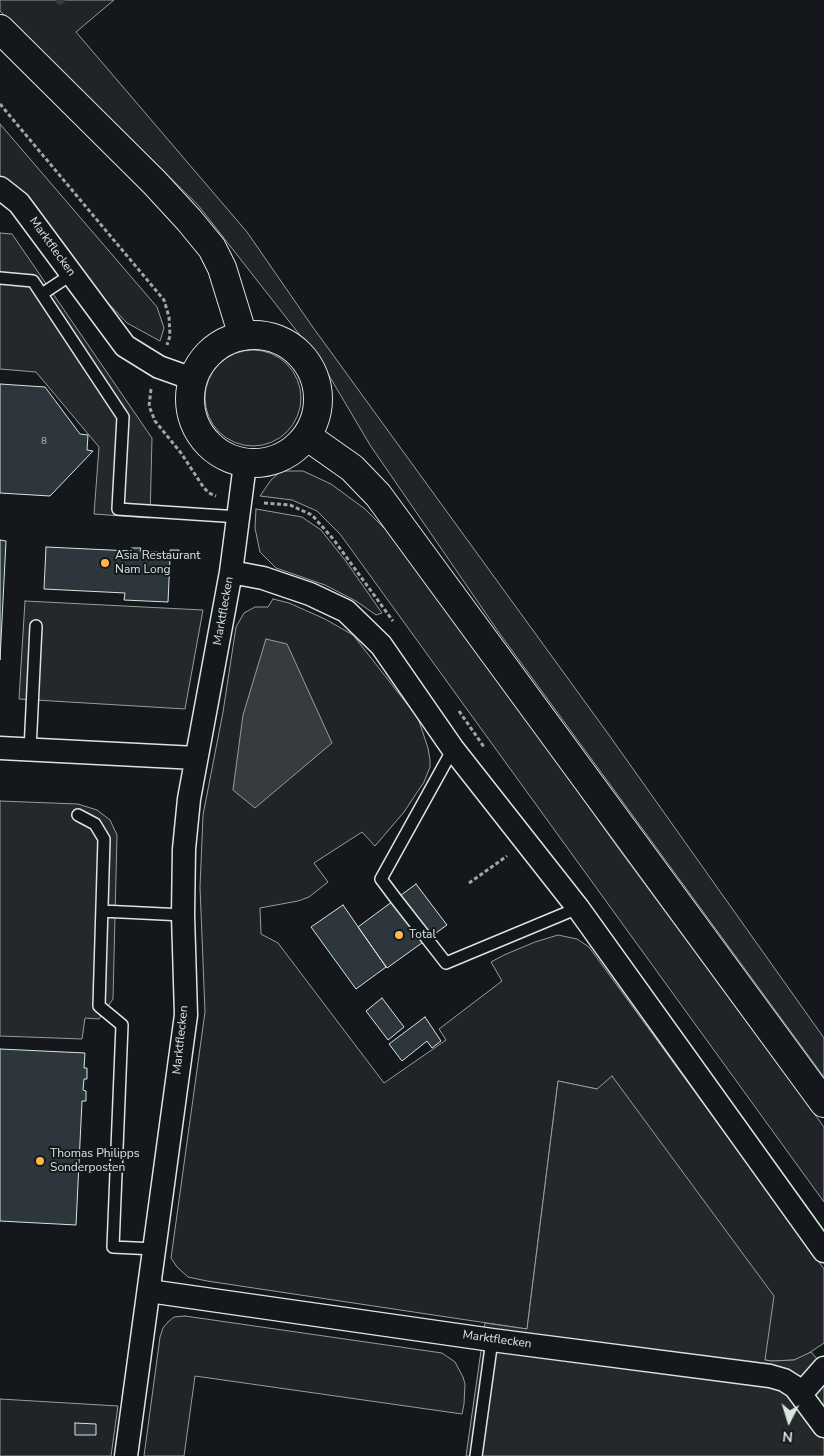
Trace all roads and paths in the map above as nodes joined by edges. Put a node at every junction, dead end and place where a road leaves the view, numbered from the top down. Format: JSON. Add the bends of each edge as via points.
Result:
{"nodes":[{"id":1,"x":0,"y":28,"type":"edge"},
{"id":2,"x":0,"y":104,"type":"edge"},
{"id":3,"x":0,"y":188,"type":"edge"},
{"id":4,"x":72,"y":274,"type":"junction"},
{"id":5,"x":0,"y":278,"type":"edge"},
{"id":6,"x":42,"y":294,"type":"junction"},
{"id":7,"x":170,"y":336,"type":"dead end"},
{"id":8,"x":243,"y":336,"type":"junction"},
{"id":9,"x":192,"y":379,"type":"junction"},
{"id":10,"x":308,"y":437,"type":"junction"},
{"id":11,"x":245,"y":464,"type":"junction"},
{"id":12,"x":238,"y":517,"type":"junction"},
{"id":13,"x":231,"y":572,"type":"junction"},
{"id":14,"x":36,"y":626,"type":"dead end"},
{"id":15,"x":0,"y":748,"type":"edge"},
{"id":16,"x":453,"y":749,"type":"junction"},
{"id":17,"x":30,"y":750,"type":"junction"},
{"id":18,"x":196,"y":758,"type":"junction"},
{"id":19,"x":78,"y":815,"type":"dead end"},
{"id":20,"x":526,"y":842,"type":"junction"},
{"id":21,"x":469,"y":883,"type":"dead end"},
{"id":22,"x":578,"y":908,"type":"junction"},
{"id":23,"x":102,"y":911,"type":"junction"},
{"id":24,"x":183,"y":915,"type":"junction"},
{"id":25,"x":824,"y":1103,"type":"edge"},
{"id":26,"x":154,"y":1249,"type":"junction"},
{"id":27,"x":824,"y":1251,"type":"edge"},
{"id":28,"x":149,"y":1290,"type":"junction"},
{"id":29,"x":492,"y":1340,"type":"junction"},
{"id":30,"x":824,"y":1368,"type":"edge"},
{"id":31,"x":801,"y":1394,"type":"junction"},
{"id":32,"x":824,"y":1426,"type":"edge"},
{"id":33,"x":126,"y":1456,"type":"edge"},
{"id":34,"x":476,"y":1456,"type":"edge"}],
"edges":[{"from":1,"to":8,"type":"main road","via":[[154,182],[212,248],[222,268]]},
{"from":2,"to":7,"type":"path","via":[[164,300],[170,317]]},
{"from":3,"to":4,"type":"street","name":"Marktflecken","via":[[19,203]]},
{"from":4,"to":6,"type":"lane"},
{"from":4,"to":9,"type":"street","name":"Marktflecken","via":[[125,346],[159,367]]},
{"from":5,"to":6,"type":"lane","via":[[33,281]]},
{"from":6,"to":12,"type":"lane","via":[[123,417],[118,509]]},
{"from":8,"to":9,"type":"main road","via":[[221,343],[203,359]]},
{"from":8,"to":10,"type":"main road","via":[[264,335],[285,342],[302,356],[314,374],[319,395],[317,417]]},
{"from":9,"to":11,"type":"main road","via":[[189,401],[194,424],[206,443],[224,457]]},
{"from":10,"to":11,"type":"main road","via":[[280,459],[263,464]]},
{"from":10,"to":25,"type":"main road","via":[[352,468],[378,495]]},
{"from":11,"to":12,"type":"street","name":"Marktflecken"},
{"from":12,"to":13,"type":"street","name":"Marktflecken"},
{"from":13,"to":16,"type":"street","via":[[301,590],[346,611],[381,645]]},
{"from":13,"to":18,"type":"street","name":"Marktflecken"},
{"from":14,"to":17,"type":"lane"},
{"from":15,"to":17,"type":"street"},
{"from":16,"to":20,"type":"street"},
{"from":16,"to":22,"type":"lane","via":[[381,879],[446,963]]},
{"from":17,"to":18,"type":"street"},
{"from":18,"to":24,"type":"street","name":"Marktflecken","via":[[184,849]]},
{"from":19,"to":23,"type":"lane","via":[[95,824],[104,839]]},
{"from":20,"to":21,"type":"path"},
{"from":20,"to":22,"type":"street"},
{"from":22,"to":27,"type":"street"},
{"from":23,"to":24,"type":"lane"},
{"from":23,"to":26,"type":"lane","via":[[99,1006],[122,1025],[113,1247]]},
{"from":24,"to":26,"type":"street","name":"Marktflecken","via":[[186,1014]]},
{"from":26,"to":28,"type":"street","name":"Marktflecken"},
{"from":28,"to":29,"type":"street","name":"Marktflecken"},
{"from":28,"to":33,"type":"street","name":"Marktflecken"},
{"from":29,"to":31,"type":"street","name":"Marktflecken","via":[[770,1376],[784,1380]]},
{"from":29,"to":34,"type":"lane"},
{"from":30,"to":31,"type":"street"},
{"from":31,"to":32,"type":"street","name":"Marktflecken"}]}
